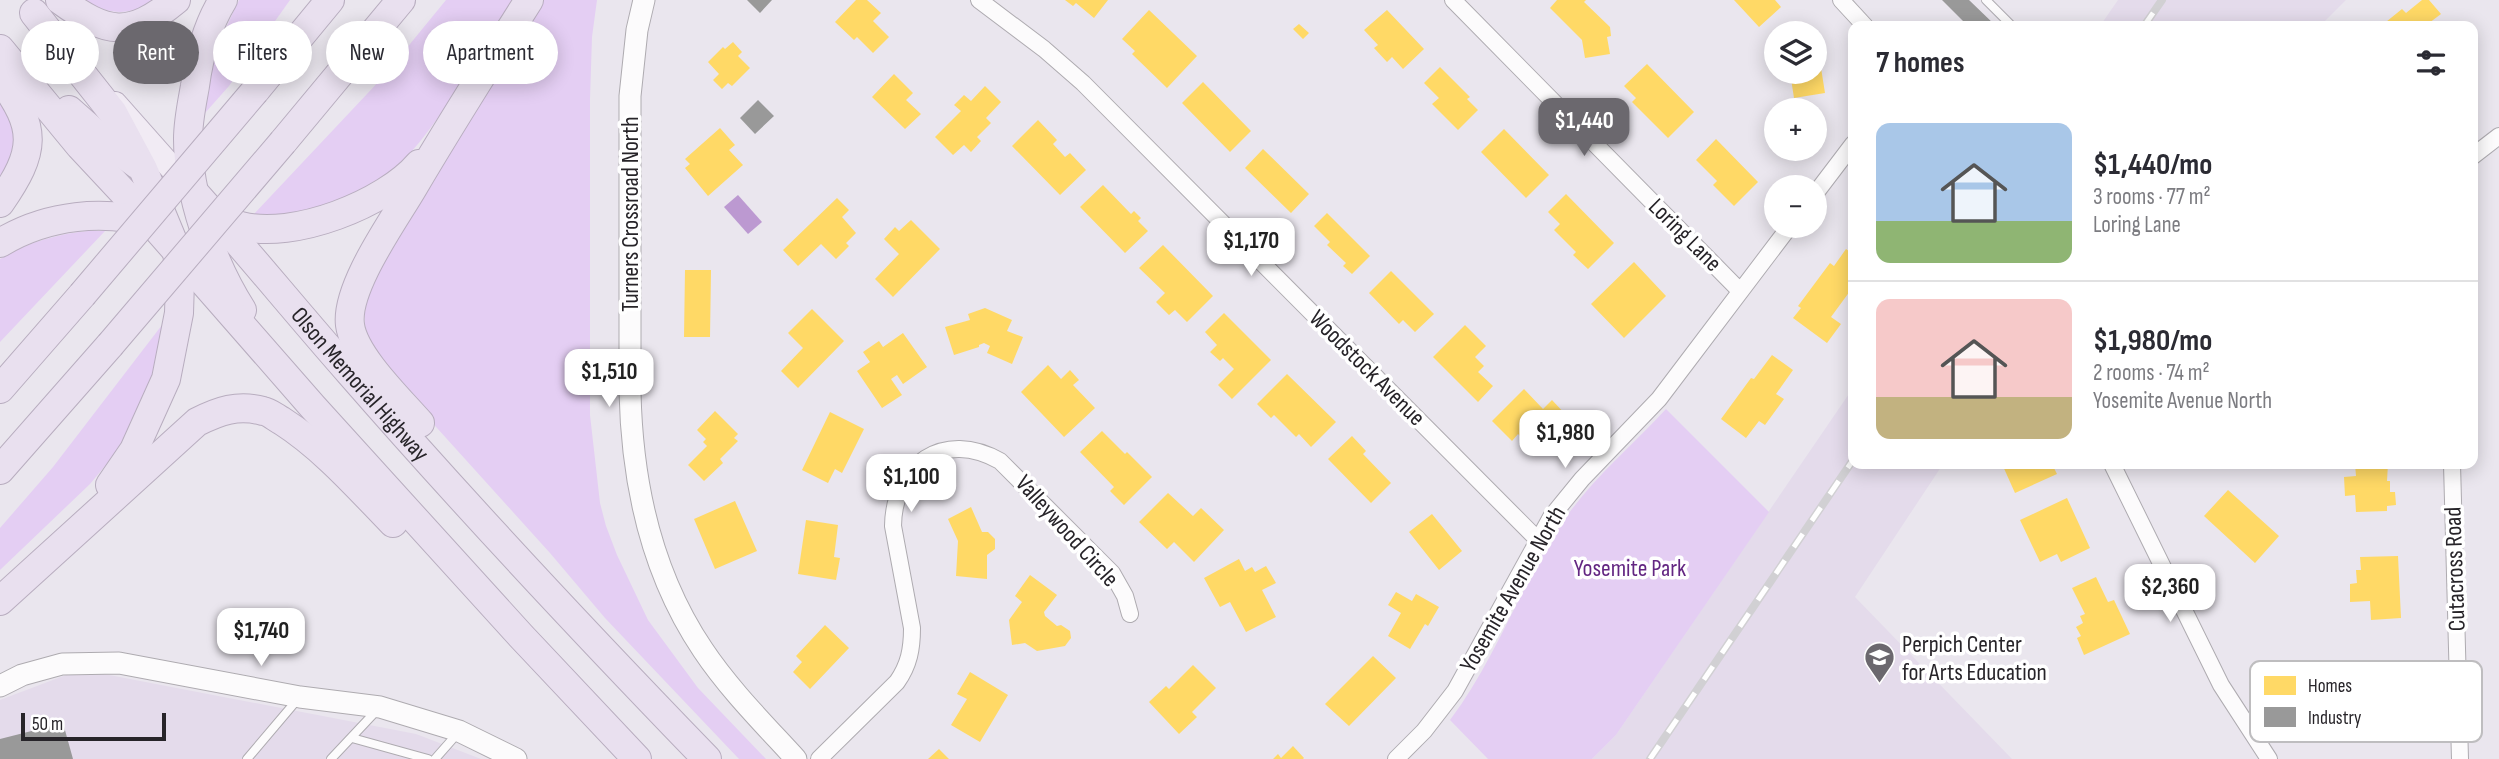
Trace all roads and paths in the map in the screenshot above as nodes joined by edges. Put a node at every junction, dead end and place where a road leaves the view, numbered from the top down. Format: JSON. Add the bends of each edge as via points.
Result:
{"nodes":[{"id":1,"x":60,"y":0,"type":"edge"},
{"id":2,"x":176,"y":0,"type":"edge"},
{"id":3,"x":223,"y":0,"type":"edge"},
{"id":4,"x":330,"y":0,"type":"edge"},
{"id":5,"x":401,"y":0,"type":"edge"},
{"id":6,"x":529,"y":0,"type":"edge"},
{"id":7,"x":644,"y":0,"type":"edge"},
{"id":8,"x":979,"y":0,"type":"edge"},
{"id":9,"x":1453,"y":0,"type":"edge"},
{"id":10,"x":1841,"y":0,"type":"edge"},
{"id":11,"x":1986,"y":0,"type":"edge"},
{"id":12,"x":28,"y":6,"type":"edge"},
{"id":13,"x":1860,"y":21,"type":"edge"},
{"id":14,"x":2007,"y":21,"type":"edge"},
{"id":15,"x":0,"y":49,"type":"edge"},
{"id":16,"x":0,"y":78,"type":"edge"},
{"id":17,"x":445,"y":132,"type":"junction"},
{"id":18,"x":2499,"y":136,"type":"edge"},
{"id":19,"x":1848,"y":151,"type":"edge"},
{"id":20,"x":2478,"y":152,"type":"edge"},
{"id":21,"x":143,"y":169,"type":"junction"},
{"id":22,"x":1827,"y":178,"type":"edge"},
{"id":23,"x":201,"y":202,"type":"junction"},
{"id":24,"x":0,"y":203,"type":"edge"},
{"id":25,"x":166,"y":235,"type":"junction"},
{"id":26,"x":1781,"y":238,"type":"edge"},
{"id":27,"x":0,"y":243,"type":"edge"},
{"id":28,"x":212,"y":248,"type":"junction"},
{"id":29,"x":1740,"y":290,"type":"junction"},
{"id":30,"x":350,"y":373,"type":"junction"},
{"id":31,"x":0,"y":389,"type":"edge"},
{"id":32,"x":313,"y":407,"type":"junction"},
{"id":33,"x":2114,"y":469,"type":"edge"},
{"id":34,"x":2452,"y":469,"type":"edge"},
{"id":35,"x":0,"y":470,"type":"edge"},
{"id":36,"x":82,"y":525,"type":"junction"},
{"id":37,"x":1538,"y":540,"type":"junction"},
{"id":38,"x":0,"y":601,"type":"edge"},
{"id":39,"x":555,"y":601,"type":"junction"},
{"id":40,"x":1130,"y":614,"type":"dead end"},
{"id":41,"x":521,"y":636,"type":"junction"},
{"id":42,"x":2457,"y":661,"type":"edge"},
{"id":43,"x":0,"y":686,"type":"edge"},
{"id":44,"x":300,"y":697,"type":"junction"},
{"id":45,"x":380,"y":707,"type":"junction"},
{"id":46,"x":2250,"y":730,"type":"edge"},
{"id":47,"x":459,"y":731,"type":"junction"},
{"id":48,"x":352,"y":738,"type":"junction"},
{"id":49,"x":2258,"y":742,"type":"edge"},
{"id":50,"x":247,"y":759,"type":"edge"},
{"id":51,"x":331,"y":759,"type":"edge"},
{"id":52,"x":428,"y":759,"type":"edge"},
{"id":53,"x":435,"y":759,"type":"edge"},
{"id":54,"x":516,"y":759,"type":"edge"},
{"id":55,"x":637,"y":759,"type":"edge"},
{"id":56,"x":707,"y":759,"type":"edge"},
{"id":57,"x":796,"y":759,"type":"edge"},
{"id":58,"x":820,"y":759,"type":"edge"},
{"id":59,"x":1396,"y":759,"type":"edge"},
{"id":60,"x":2269,"y":759,"type":"edge"}],
"edges":[{"from":1,"to":2,"type":"highway","via":[[97,24],[113,28],[134,27]]},
{"from":3,"to":23,"type":"highway","via":[[197,72],[188,137]]},
{"from":4,"to":31,"type":"highway","bridge":true},
{"from":5,"to":35,"type":"highway","bridge":true},
{"from":6,"to":17,"type":"highway"},
{"from":7,"to":57,"type":"street","name":"Turners Crossroad North","via":[[630,107],[630,392],[637,483],[661,569],[702,649]]},
{"from":8,"to":37,"type":"street","name":"Woodstock Avenue","via":[[1083,83]]},
{"from":9,"to":29,"type":"street","name":"Loring Lane"},
{"from":10,"to":13,"type":"street"},
{"from":11,"to":14,"type":"lane"},
{"from":12,"to":21,"type":"highway","via":[[113,113]]},
{"from":12,"to":23,"type":"main road","name":"Olson Memorial Highway"},
{"from":15,"to":21,"type":"highway"},
{"from":15,"to":25,"type":"highway","name":"Olson Memorial Highway","via":[[80,146]]},
{"from":16,"to":24,"type":"highway","via":[[24,114],[28,141],[19,172]]},
{"from":17,"to":23,"type":"highway","via":[[395,185],[318,221],[284,227],[240,226]]},
{"from":17,"to":39,"type":"highway","via":[[362,276],[349,322],[352,337],[361,354],[458,468]]},
{"from":18,"to":20,"type":"street"},
{"from":19,"to":22,"type":"street"},
{"from":21,"to":23,"type":"highway"},
{"from":21,"to":25,"type":"highway"},
{"from":23,"to":28,"type":"highway"},
{"from":23,"to":30,"type":"highway","name":"Olson Memorial Highway"},
{"from":25,"to":27,"type":"highway","via":[[127,218],[74,217],[28,229]]},
{"from":25,"to":28,"type":"highway"},
{"from":25,"to":32,"type":"highway","name":"Olson Memorial Highway"},
{"from":25,"to":36,"type":"highway","via":[[180,281],[166,379],[134,450]]},
{"from":26,"to":29,"type":"street","name":"Yosemite Avenue North"},
{"from":28,"to":30,"type":"highway","via":[[234,263]]},
{"from":28,"to":32,"type":"highway","via":[[252,327]]},
{"from":29,"to":37,"type":"street","name":"Yosemite Avenue North","via":[[1659,399],[1567,495]]},
{"from":30,"to":39,"type":"highway","name":"Olson Memorial Highway"},
{"from":32,"to":41,"type":"highway","name":"Olson Memorial Highway"},
{"from":33,"to":46,"type":"street","via":[[2221,685]]},
{"from":34,"to":42,"type":"street","name":"Cutacross Road"},
{"from":36,"to":38,"type":"highway"},
{"from":36,"to":41,"type":"highway","via":[[197,422],[219,411],[266,411],[331,459],[395,524]]},
{"from":37,"to":59,"type":"street","name":"Yosemite Avenue North","via":[[1455,691]]},
{"from":39,"to":56,"type":"highway","name":"Olson Memorial Highway"},
{"from":40,"to":58,"type":"street","name":"Valleywood Circle","via":[[1112,573],[1000,461],[970,449],[941,450],[906,476],[893,512],[912,628],[905,670]]},
{"from":41,"to":55,"type":"highway","name":"Olson Memorial Highway"},
{"from":43,"to":44,"type":"street","via":[[62,664],[119,663]]},
{"from":44,"to":45,"type":"street"},
{"from":44,"to":50,"type":"lane"},
{"from":45,"to":47,"type":"street"},
{"from":45,"to":48,"type":"lane"},
{"from":47,"to":53,"type":"lane"},
{"from":47,"to":54,"type":"street"},
{"from":48,"to":51,"type":"lane"},
{"from":48,"to":52,"type":"lane"},
{"from":49,"to":60,"type":"street"}]}
